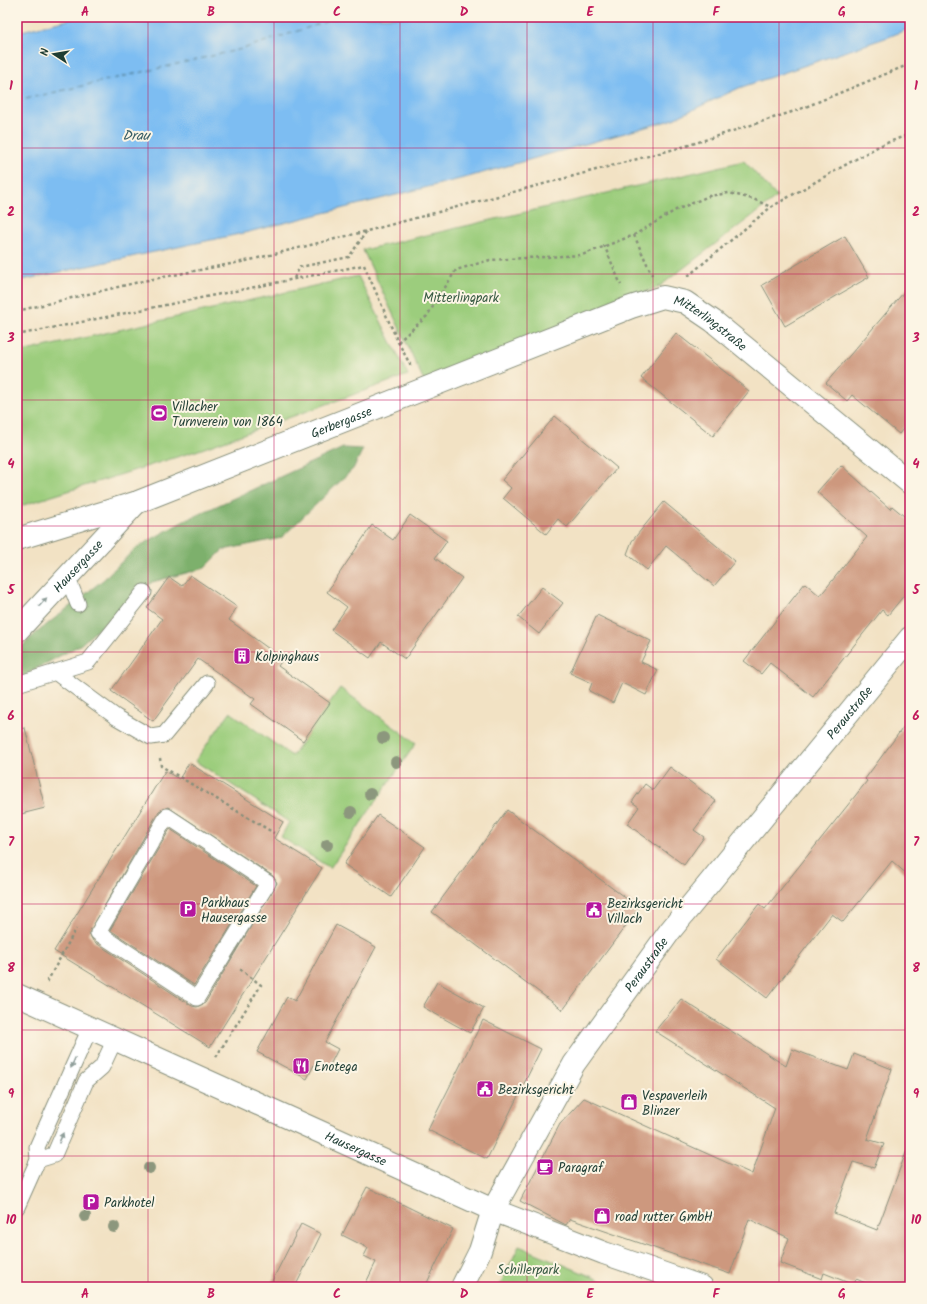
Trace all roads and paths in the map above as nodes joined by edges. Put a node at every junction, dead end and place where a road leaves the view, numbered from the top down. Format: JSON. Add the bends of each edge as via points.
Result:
{"nodes":[{"id":1,"x":910,"y":64,"type":"edge"},
{"id":2,"x":910,"y":134,"type":"edge"},
{"id":3,"x":771,"y":207,"type":"junction"},
{"id":4,"x":367,"y":232,"type":"junction"},
{"id":5,"x":634,"y":235,"type":"junction"},
{"id":6,"x":604,"y":245,"type":"junction"},
{"id":7,"x":294,"y":279,"type":"junction"},
{"id":8,"x":663,"y":297,"type":"junction"},
{"id":9,"x":631,"y":307,"type":"junction"},
{"id":10,"x":17,"y":311,"type":"edge"},
{"id":11,"x":17,"y":335,"type":"edge"},
{"id":12,"x":398,"y":342,"type":"junction"},
{"id":13,"x":414,"y":370,"type":"dead end"},
{"id":14,"x":910,"y":482,"type":"edge"},
{"id":15,"x":138,"y":502,"type":"junction"},
{"id":16,"x":17,"y":539,"type":"edge"},
{"id":17,"x":67,"y":576,"type":"junction"},
{"id":18,"x":144,"y":592,"type":"dead end"},
{"id":19,"x":78,"y":604,"type":"dead end"},
{"id":20,"x":17,"y":631,"type":"edge"},
{"id":21,"x":910,"y":638,"type":"edge"},
{"id":22,"x":54,"y":672,"type":"junction"},
{"id":23,"x":207,"y":683,"type":"dead end"},
{"id":24,"x":17,"y":684,"type":"edge"},
{"id":25,"x":158,"y":736,"type":"junction"},
{"id":26,"x":274,"y":833,"type":"dead end"},
{"id":27,"x":104,"y":923,"type":"junction"},
{"id":28,"x":224,"y":957,"type":"junction"},
{"id":29,"x":47,"y":982,"type":"dead end"},
{"id":30,"x":17,"y":995,"type":"edge"},
{"id":31,"x":90,"y":1028,"type":"junction"},
{"id":32,"x":115,"y":1039,"type":"junction"},
{"id":33,"x":215,"y":1059,"type":"dead end"},
{"id":34,"x":38,"y":1160,"type":"junction"},
{"id":35,"x":17,"y":1207,"type":"edge"},
{"id":36,"x":493,"y":1210,"type":"junction"},
{"id":37,"x":462,"y":1287,"type":"edge"},
{"id":38,"x":702,"y":1287,"type":"edge"}],
"edges":[{"from":1,"to":4,"type":"path","via":[[798,110],[686,146]]},
{"from":2,"to":3,"type":"path","name":"Mitterlingstraße","via":[[879,146]]},
{"from":3,"to":5,"type":"path","via":[[753,199],[728,193],[709,196],[676,210]]},
{"from":3,"to":8,"type":"path","name":"Mitterlingstraße"},
{"from":4,"to":7,"type":"path","via":[[349,257],[300,267]]},
{"from":4,"to":10,"type":"path"},
{"from":5,"to":6,"type":"path"},
{"from":5,"to":8,"type":"path"},
{"from":6,"to":9,"type":"path"},
{"from":6,"to":12,"type":"path","via":[[582,255],[490,260],[456,270],[427,316]]},
{"from":7,"to":11,"type":"path"},
{"from":7,"to":12,"type":"path","via":[[364,265]]},
{"from":8,"to":9,"type":"street","name":"Gerbergasse"},
{"from":8,"to":14,"type":"street","name":"Mitterlingstraße","via":[[685,302],[713,321]]},
{"from":9,"to":15,"type":"street","name":"Gerbergasse"},
{"from":12,"to":13,"type":"path"},
{"from":15,"to":16,"type":"street","name":"Gerbergasse"},
{"from":15,"to":17,"type":"street","name":"Hausergasse"},
{"from":17,"to":19,"type":"lane"},
{"from":20,"to":17,"type":"street","name":"Hausergasse","one_way":true},
{"from":18,"to":22,"type":"lane","via":[[88,662]]},
{"from":21,"to":36,"type":"street","name":"Peraustraße","via":[[670,931],[574,1064]]},
{"from":22,"to":24,"type":"lane"},
{"from":22,"to":25,"type":"lane","via":[[116,717],[151,737]]},
{"from":23,"to":25,"type":"lane","via":[[164,735]]},
{"from":25,"to":26,"type":"path","via":[[161,766]]},
{"from":27,"to":28,"type":"lane","via":[[98,933],[197,998]]},
{"from":27,"to":28,"type":"lane","via":[[167,816],[268,883]]},
{"from":27,"to":29,"type":"path","via":[[86,912]]},
{"from":28,"to":33,"type":"path","via":[[261,984]]},
{"from":30,"to":31,"type":"street","name":"Hausergasse"},
{"from":31,"to":32,"type":"street","name":"Hausergasse"},
{"from":31,"to":34,"type":"lane","one_way":true,"via":[[37,1147]]},
{"from":34,"to":32,"type":"lane","one_way":true,"via":[[54,1155],[86,1081],[102,1067]]},
{"from":32,"to":36,"type":"street","name":"Hausergasse"},
{"from":34,"to":35,"type":"lane"},
{"from":36,"to":37,"type":"street","name":"Peraustraße","via":[[480,1251]]},
{"from":36,"to":38,"type":"street","name":"Hausergasse"}]}
